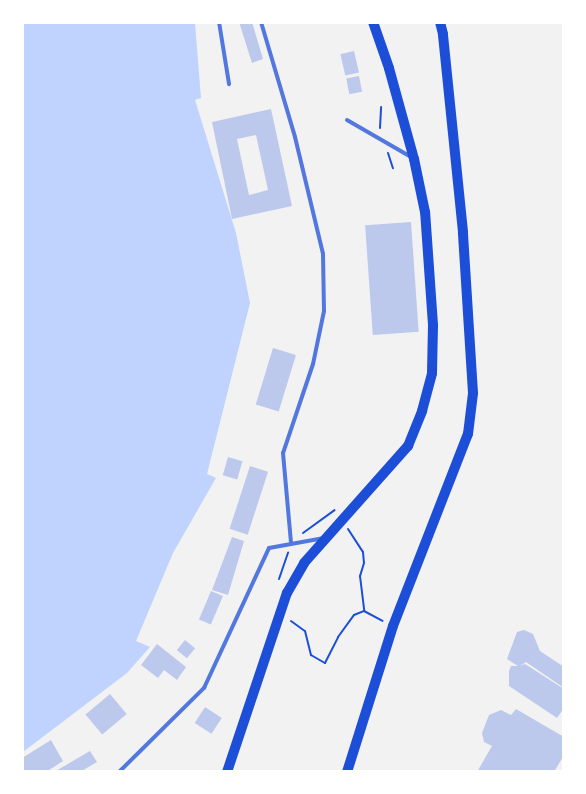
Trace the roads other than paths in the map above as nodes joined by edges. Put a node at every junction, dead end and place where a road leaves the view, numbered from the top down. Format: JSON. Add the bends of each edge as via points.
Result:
{"nodes":[{"id":1,"x":219,"y":22,"type":"edge"},
{"id":2,"x":261,"y":22,"type":"edge"},
{"id":3,"x":373,"y":22,"type":"edge"},
{"id":4,"x":440,"y":22,"type":"edge"},
{"id":5,"x":229,"y":84,"type":"dead end"},
{"id":6,"x":347,"y":120,"type":"dead end"},
{"id":7,"x":414,"y":159,"type":"junction"},
{"id":8,"x":327,"y":538,"type":"junction"},
{"id":9,"x":291,"y":542,"type":"junction"},
{"id":10,"x":119,"y":771,"type":"edge"},
{"id":11,"x":227,"y":771,"type":"edge"},
{"id":12,"x":347,"y":771,"type":"edge"}],
"edges":[{"from":1,"to":5,"type":"lane"},
{"from":2,"to":9,"type":"lane","via":[[295,137],[323,254],[324,311],[313,364],[284,453]]},
{"from":3,"to":7,"type":"main road"},
{"from":4,"to":12,"type":"main road","via":[[464,232],[473,393],[468,434],[393,626]]},
{"from":6,"to":7,"type":"lane"},
{"from":7,"to":8,"type":"main road","via":[[425,212],[430,266],[432,373],[408,446]]},
{"from":8,"to":9,"type":"lane"},
{"from":8,"to":11,"type":"main road","via":[[304,563],[286,593]]},
{"from":9,"to":10,"type":"lane","via":[[269,548],[204,688]]}]}
